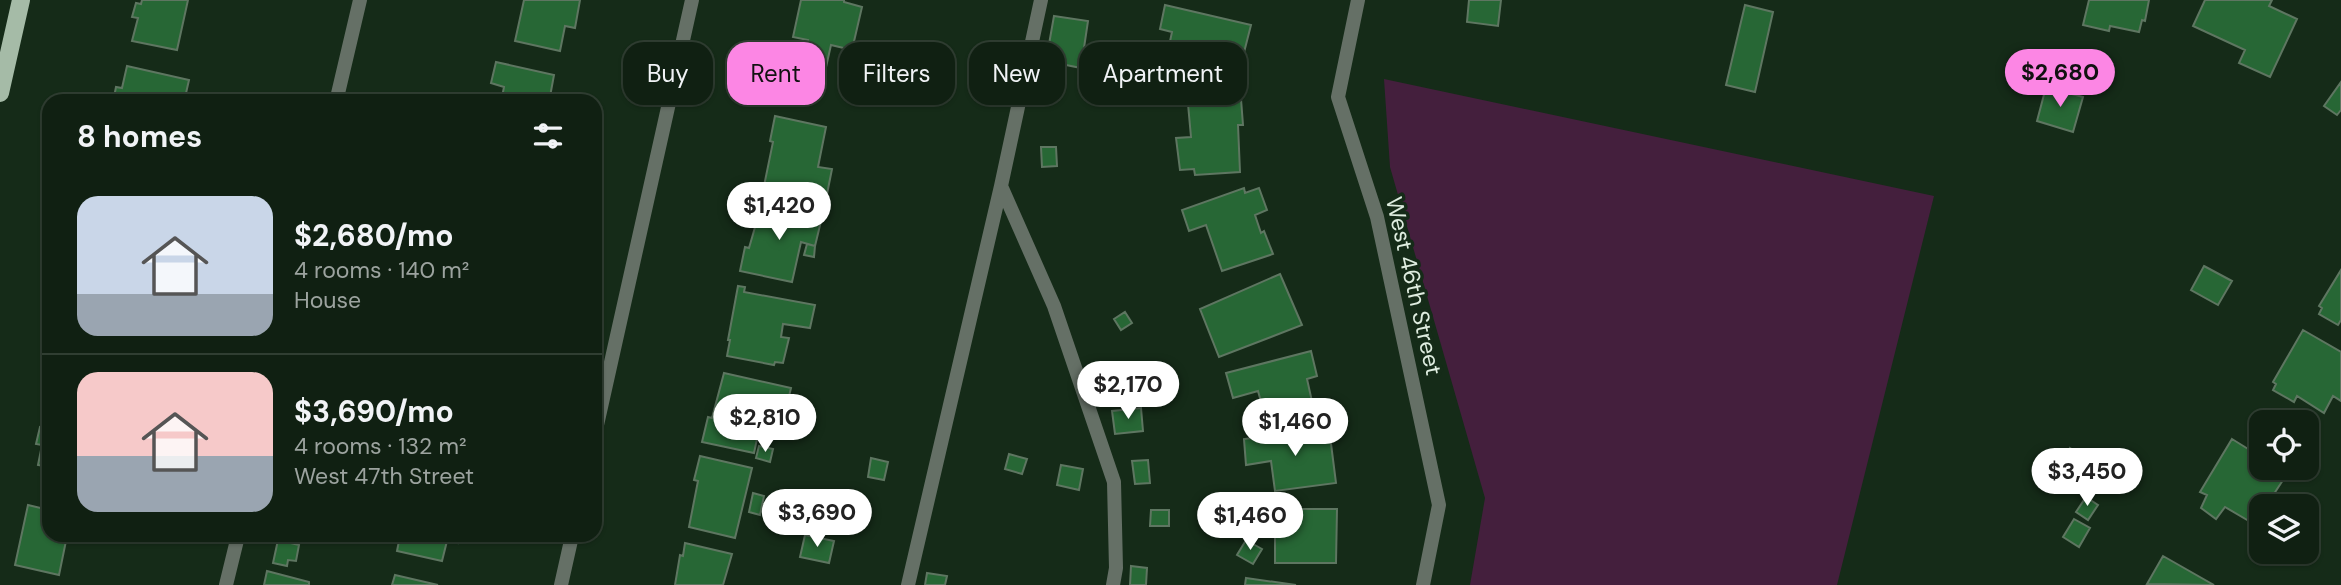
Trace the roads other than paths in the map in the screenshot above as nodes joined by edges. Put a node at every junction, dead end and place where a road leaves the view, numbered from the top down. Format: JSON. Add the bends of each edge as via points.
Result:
{"nodes":[{"id":1,"x":21,"y":0,"type":"edge"},
{"id":2,"x":360,"y":0,"type":"edge"},
{"id":3,"x":692,"y":0,"type":"edge"},
{"id":4,"x":1041,"y":0,"type":"edge"},
{"id":5,"x":1358,"y":0,"type":"edge"},
{"id":6,"x":0,"y":93,"type":"edge"},
{"id":7,"x":339,"y":94,"type":"edge"},
{"id":8,"x":1001,"y":186,"type":"junction"},
{"id":9,"x":602,"y":403,"type":"edge"},
{"id":10,"x":237,"y":542,"type":"edge"},
{"id":11,"x":571,"y":542,"type":"edge"},
{"id":12,"x":226,"y":585,"type":"edge"},
{"id":13,"x":561,"y":585,"type":"edge"},
{"id":14,"x":908,"y":585,"type":"edge"},
{"id":15,"x":1113,"y":585,"type":"edge"},
{"id":16,"x":1423,"y":585,"type":"edge"}],
"edges":[{"from":1,"to":6,"type":"main road"},
{"from":2,"to":7,"type":"street"},
{"from":3,"to":9,"type":"street"},
{"from":4,"to":8,"type":"street"},
{"from":5,"to":16,"type":"street","name":"West 46th Street","via":[[1339,97],[1377,217],[1438,505]]},
{"from":8,"to":14,"type":"street"},
{"from":8,"to":15,"type":"street","via":[[1054,306],[1114,482]]},
{"from":10,"to":12,"type":"street"},
{"from":11,"to":13,"type":"street"}]}
